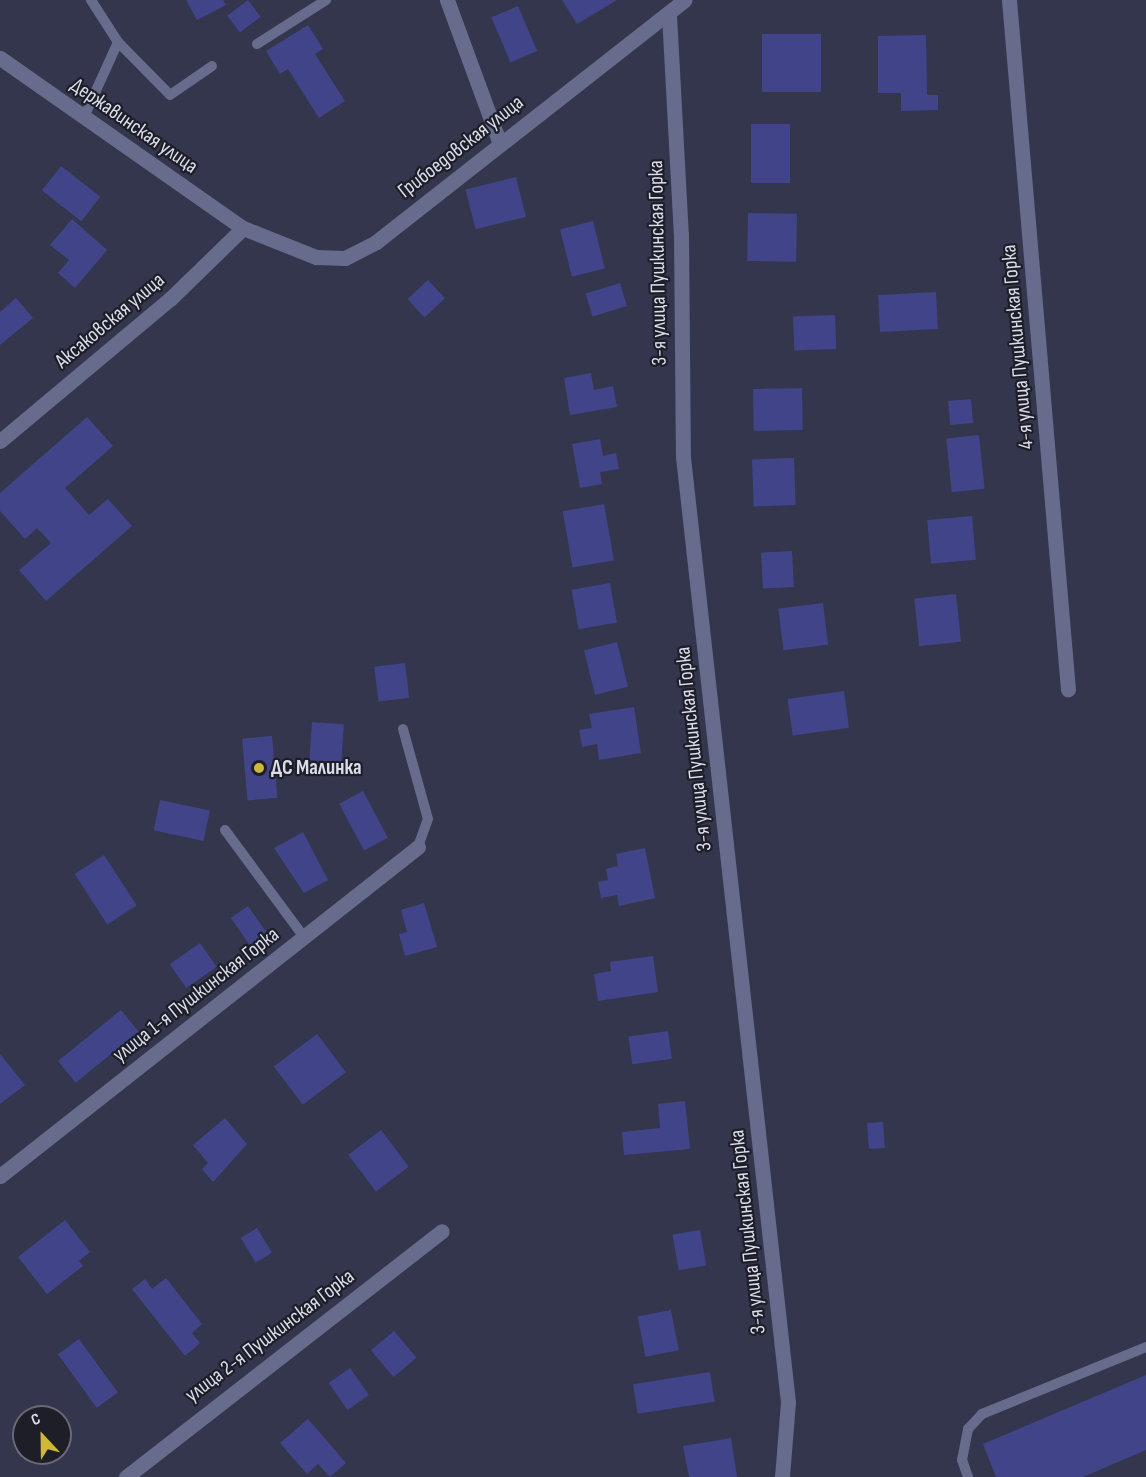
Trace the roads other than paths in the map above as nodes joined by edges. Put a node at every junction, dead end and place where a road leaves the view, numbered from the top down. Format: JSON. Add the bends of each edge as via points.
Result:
{"nodes":[{"id":1,"x":91,"y":0,"type":"edge"},
{"id":2,"x":326,"y":0,"type":"edge"},
{"id":3,"x":447,"y":0,"type":"edge"},
{"id":4,"x":685,"y":0,"type":"edge"},
{"id":5,"x":1009,"y":0,"type":"edge"},
{"id":6,"x":669,"y":15,"type":"junction"},
{"id":7,"x":118,"y":42,"type":"junction"},
{"id":8,"x":257,"y":44,"type":"dead end"},
{"id":9,"x":0,"y":58,"type":"edge"},
{"id":10,"x":212,"y":66,"type":"dead end"},
{"id":11,"x":84,"y":117,"type":"junction"},
{"id":12,"x":499,"y":141,"type":"junction"},
{"id":13,"x":243,"y":228,"type":"junction"},
{"id":14,"x":0,"y":441,"type":"edge"},
{"id":15,"x":1068,"y":689,"type":"dead end"},
{"id":16,"x":404,"y":729,"type":"dead end"},
{"id":17,"x":225,"y":830,"type":"dead end"},
{"id":18,"x":418,"y":847,"type":"joint"},
{"id":19,"x":304,"y":937,"type":"junction"},
{"id":20,"x":0,"y":1176,"type":"edge"},
{"id":21,"x":442,"y":1231,"type":"dead end"},
{"id":22,"x":1146,"y":1347,"type":"edge"},
{"id":23,"x":126,"y":1477,"type":"edge"},
{"id":24,"x":782,"y":1477,"type":"edge"},
{"id":25,"x":968,"y":1477,"type":"edge"}],
"edges":[{"from":1,"to":7,"type":"lane"},
{"from":2,"to":8,"type":"lane"},
{"from":3,"to":12,"type":"street"},
{"from":4,"to":6,"type":"street","name":"Грибоедовская улица"},
{"from":5,"to":15,"type":"street","name":"4-я улица Пушкинская Горка"},
{"from":6,"to":12,"type":"street","name":"Грибоедовская улица"},
{"from":6,"to":24,"type":"street","name":"3-я улица Пушкинская Горка","via":[[681,234],[683,457],[788,1402]]},
{"from":7,"to":10,"type":"lane","via":[[170,95]]},
{"from":7,"to":11,"type":"lane"},
{"from":9,"to":11,"type":"street","name":"Державинская улица"},
{"from":11,"to":13,"type":"street","name":"Державинская улица"},
{"from":12,"to":13,"type":"street","name":"Грибоедовская улица","via":[[376,242],[345,258],[316,257]]},
{"from":13,"to":14,"type":"street","name":"Аксаковская улица","via":[[170,299]]},
{"from":16,"to":18,"type":"lane","via":[[428,819]]},
{"from":17,"to":19,"type":"lane"},
{"from":18,"to":19,"type":"street","name":"улица 1-я Пушкинская Горка"},
{"from":19,"to":20,"type":"street","name":"улица 1-я Пушкинская Горка"},
{"from":21,"to":23,"type":"street","name":"улица 2-я Пушкинская Горка"},
{"from":22,"to":25,"type":"lane","via":[[982,1414],[968,1429],[962,1460]]}]}
